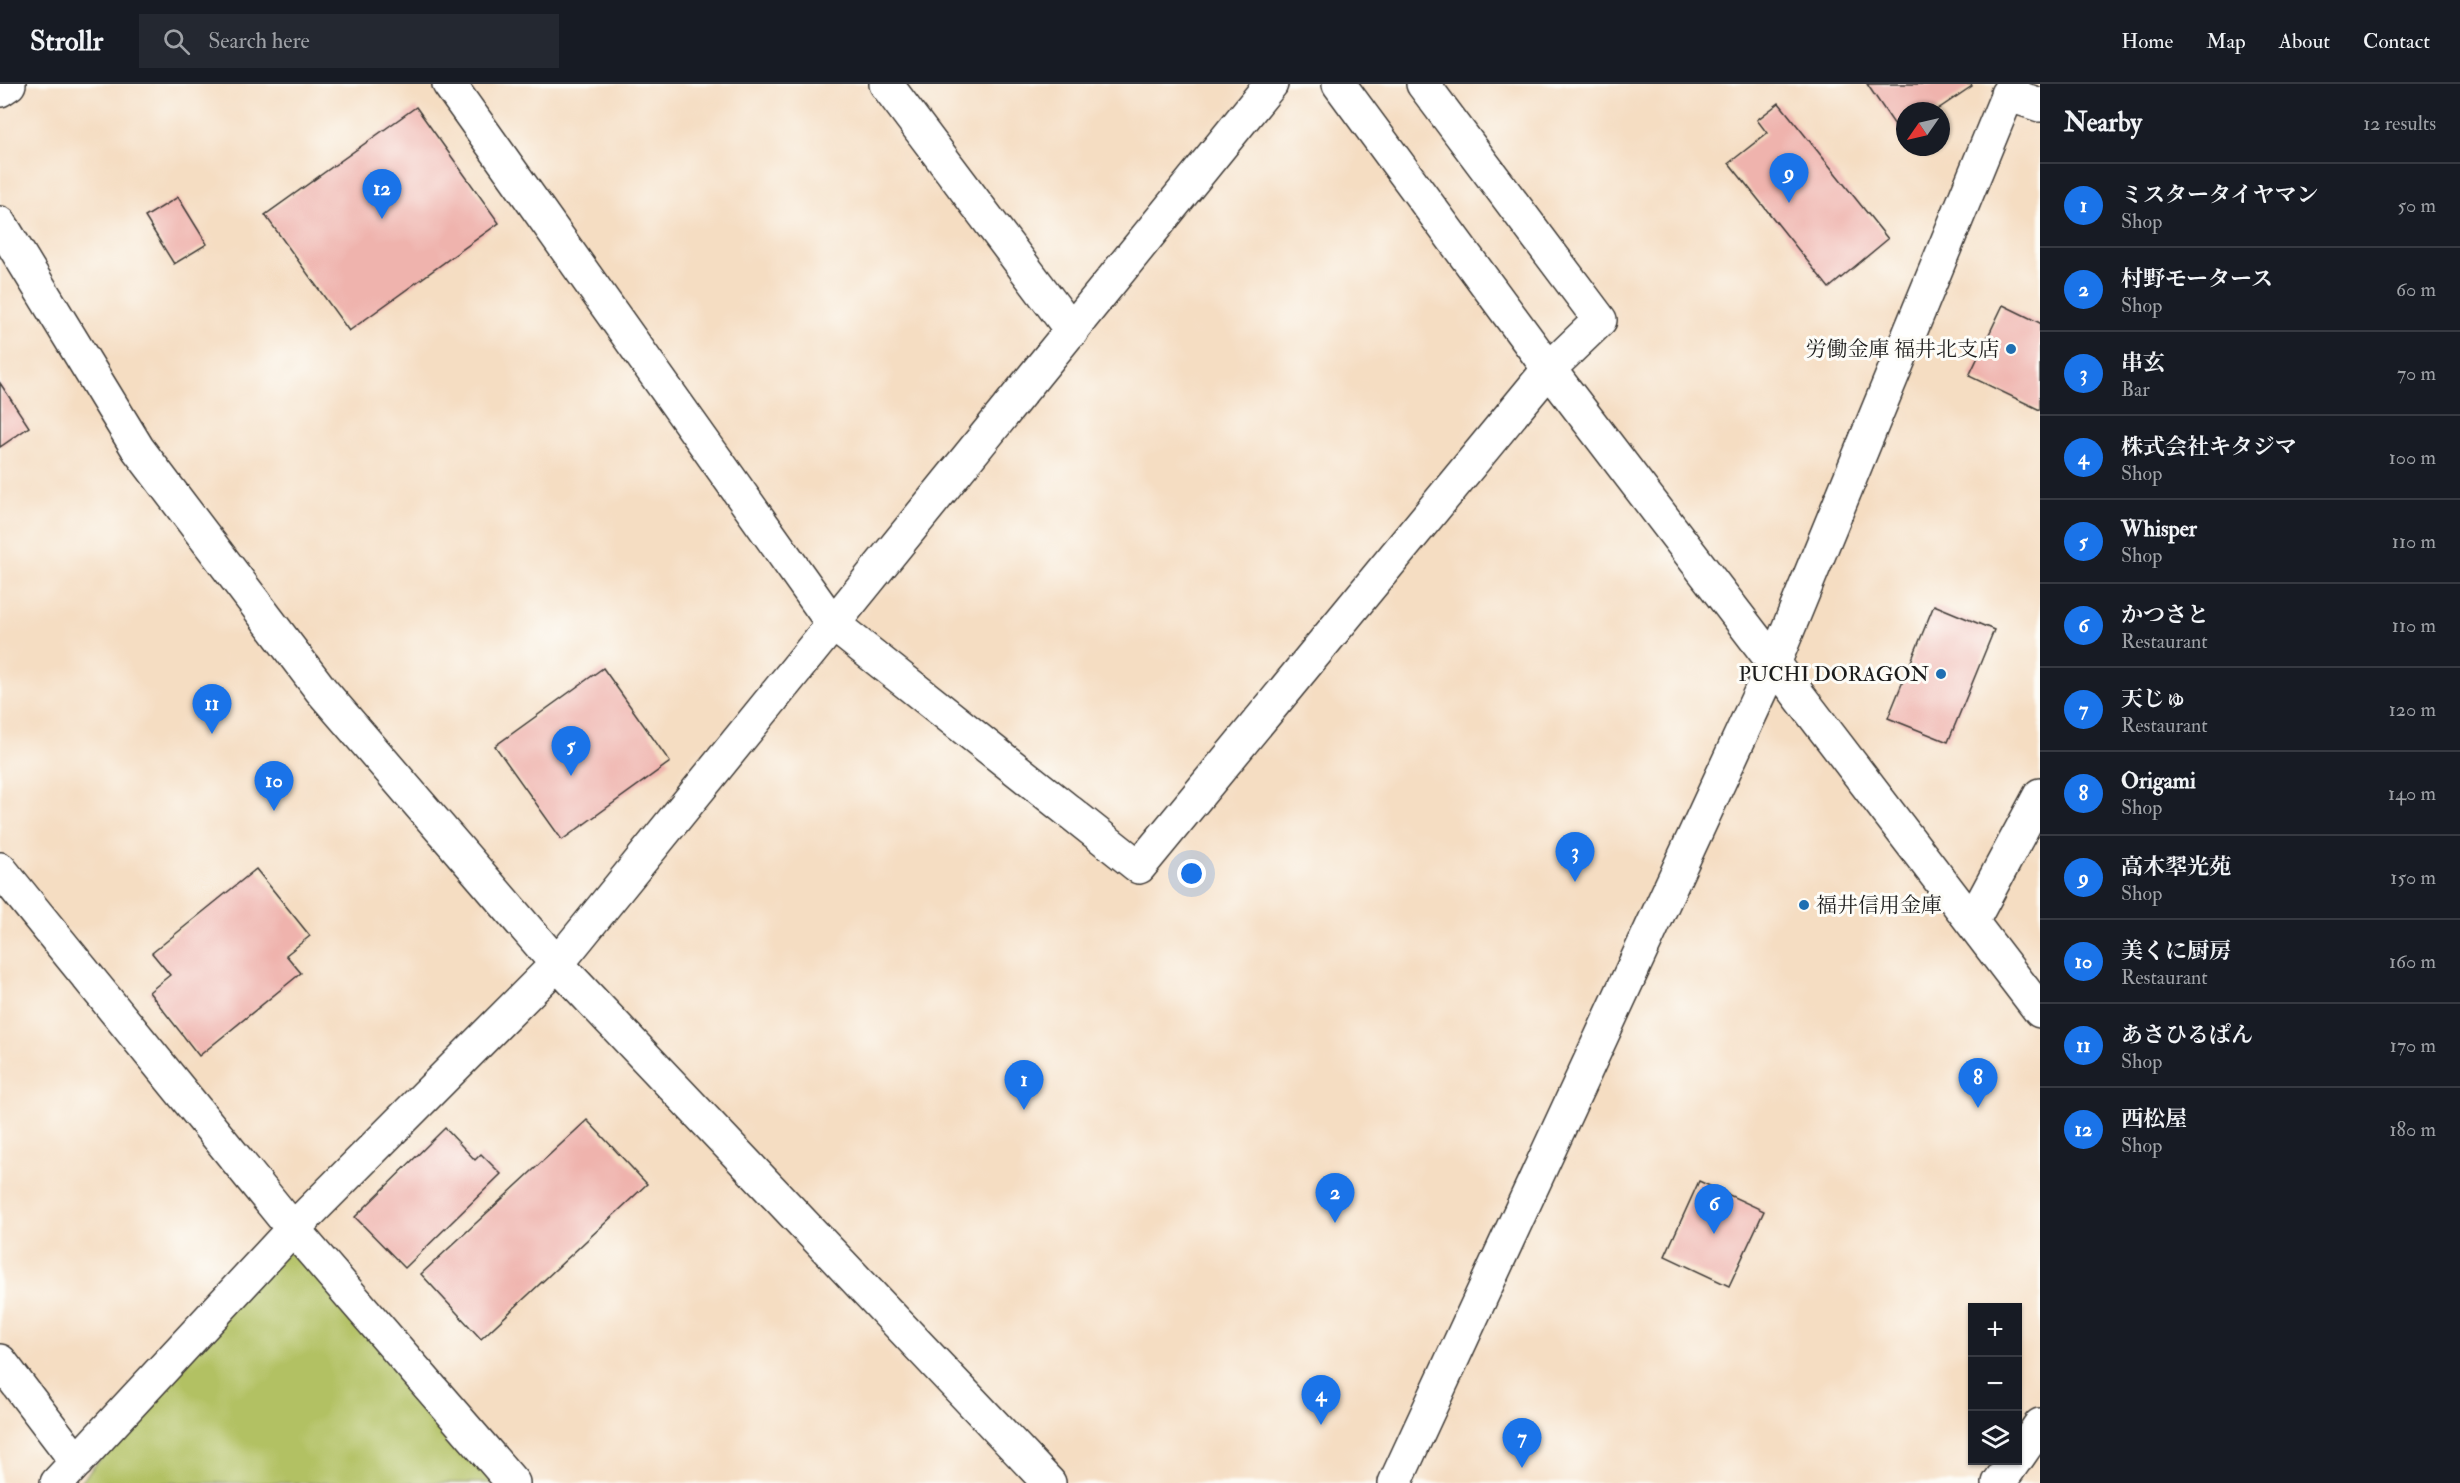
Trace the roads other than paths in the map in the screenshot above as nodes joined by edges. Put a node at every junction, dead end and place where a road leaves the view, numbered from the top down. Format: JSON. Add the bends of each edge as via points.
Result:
{"nodes":[{"id":1,"x":9,"y":84,"type":"edge"},
{"id":2,"x":449,"y":84,"type":"edge"},
{"id":3,"x":886,"y":84,"type":"edge"},
{"id":4,"x":1271,"y":84,"type":"edge"},
{"id":5,"x":1339,"y":84,"type":"edge"},
{"id":6,"x":1423,"y":84,"type":"edge"},
{"id":7,"x":2010,"y":89,"type":"edge"},
{"id":8,"x":0,"y":90,"type":"edge"},
{"id":9,"x":2040,"y":105,"type":"edge"},
{"id":10,"x":0,"y":223,"type":"edge"},
{"id":11,"x":1072,"y":331,"type":"junction"},
{"id":12,"x":1549,"y":369,"type":"junction"},
{"id":13,"x":833,"y":624,"type":"junction"},
{"id":14,"x":1775,"y":661,"type":"junction"},
{"id":15,"x":2040,"y":795,"type":"edge"},
{"id":16,"x":0,"y":869,"type":"edge"},
{"id":17,"x":1973,"y":920,"type":"junction"},
{"id":18,"x":556,"y":964,"type":"junction"},
{"id":19,"x":2040,"y":1011,"type":"edge"},
{"id":20,"x":293,"y":1229,"type":"junction"},
{"id":21,"x":0,"y":1361,"type":"edge"},
{"id":22,"x":2040,"y":1425,"type":"edge"},
{"id":23,"x":2022,"y":1450,"type":"edge"},
{"id":24,"x":2012,"y":1465,"type":"edge"},
{"id":25,"x":67,"y":1472,"type":"edge"},
{"id":26,"x":513,"y":1483,"type":"edge"},
{"id":27,"x":1049,"y":1483,"type":"edge"},
{"id":28,"x":1395,"y":1483,"type":"edge"},
{"id":29,"x":1999,"y":1483,"type":"edge"}],
"edges":[{"from":1,"to":8,"type":"street"},
{"from":2,"to":13,"type":"street"},
{"from":3,"to":11,"type":"street"},
{"from":4,"to":11,"type":"street"},
{"from":5,"to":12,"type":"street"},
{"from":6,"to":12,"type":"street","via":[[1600,320]]},
{"from":7,"to":9,"type":"street"},
{"from":7,"to":14,"type":"street"},
{"from":10,"to":18,"type":"street","via":[[138,448],[321,690]]},
{"from":11,"to":13,"type":"street"},
{"from":12,"to":13,"type":"street","via":[[1139,867]]},
{"from":12,"to":14,"type":"street"},
{"from":13,"to":18,"type":"street"},
{"from":14,"to":17,"type":"street"},
{"from":14,"to":28,"type":"street"},
{"from":15,"to":17,"type":"street"},
{"from":16,"to":20,"type":"street"},
{"from":17,"to":19,"type":"street"},
{"from":18,"to":20,"type":"street"},
{"from":18,"to":27,"type":"street"},
{"from":20,"to":25,"type":"street"},
{"from":20,"to":26,"type":"street"},
{"from":21,"to":25,"type":"street"},
{"from":22,"to":23,"type":"street"},
{"from":24,"to":29,"type":"street"}]}
